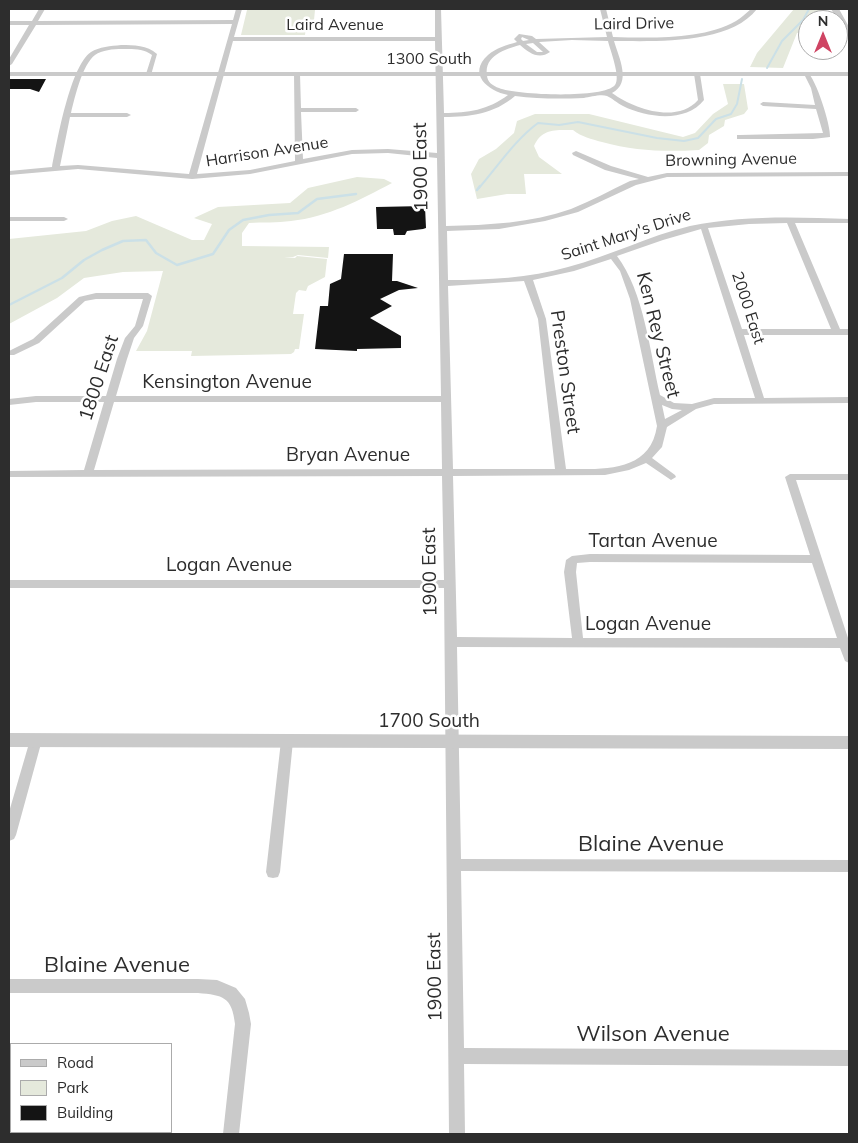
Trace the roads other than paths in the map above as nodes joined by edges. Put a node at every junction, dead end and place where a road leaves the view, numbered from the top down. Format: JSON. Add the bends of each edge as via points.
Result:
{"nodes":[{"id":1,"x":42,"y":9,"type":"edge"},
{"id":2,"x":240,"y":9,"type":"edge"},
{"id":3,"x":438,"y":9,"type":"edge"},
{"id":4,"x":603,"y":9,"type":"edge"},
{"id":5,"x":754,"y":9,"type":"edge"},
{"id":6,"x":835,"y":9,"type":"edge"},
{"id":7,"x":236,"y":22,"type":"junction"},
{"id":8,"x":9,"y":23,"type":"edge"},
{"id":9,"x":33,"y":23,"type":"junction"},
{"id":10,"x":849,"y":32,"type":"edge"},
{"id":11,"x":611,"y":38,"type":"junction"},
{"id":12,"x":231,"y":39,"type":"junction"},
{"id":13,"x":439,"y":39,"type":"junction"},
{"id":14,"x":536,"y":41,"type":"junction"},
{"id":15,"x":522,"y":44,"type":"junction"},
{"id":16,"x":9,"y":64,"type":"edge"},
{"id":17,"x":9,"y":74,"type":"edge"},
{"id":18,"x":80,"y":74,"type":"junction"},
{"id":19,"x":149,"y":74,"type":"junction"},
{"id":20,"x":222,"y":74,"type":"junction"},
{"id":21,"x":297,"y":74,"type":"junction"},
{"id":22,"x":439,"y":74,"type":"junction"},
{"id":23,"x":483,"y":74,"type":"junction"},
{"id":24,"x":620,"y":74,"type":"junction"},
{"id":25,"x":697,"y":74,"type":"junction"},
{"id":26,"x":807,"y":74,"type":"junction"},
{"id":27,"x":849,"y":74,"type":"edge"},
{"id":28,"x":607,"y":93,"type":"junction"},
{"id":29,"x":512,"y":95,"type":"junction"},
{"id":30,"x":763,"y":104,"type":"dead end"},
{"id":31,"x":820,"y":107,"type":"junction"},
{"id":32,"x":298,"y":110,"type":"junction"},
{"id":33,"x":356,"y":110,"type":"dead end"},
{"id":34,"x":69,"y":115,"type":"junction"},
{"id":35,"x":126,"y":115,"type":"dead end"},
{"id":36,"x":440,"y":115,"type":"junction"},
{"id":37,"x":740,"y":136,"type":"dead end"},
{"id":38,"x":576,"y":153,"type":"dead end"},
{"id":39,"x":440,"y":156,"type":"junction"},
{"id":40,"x":299,"y":162,"type":"junction"},
{"id":41,"x":56,"y":168,"type":"junction"},
{"id":42,"x":9,"y":173,"type":"edge"},
{"id":43,"x":849,"y":174,"type":"edge"},
{"id":44,"x":192,"y":177,"type":"junction"},
{"id":45,"x":646,"y":179,"type":"junction"},
{"id":46,"x":9,"y":220,"type":"edge"},
{"id":47,"x":64,"y":220,"type":"dead end"},
{"id":48,"x":790,"y":221,"type":"junction"},
{"id":49,"x":849,"y":221,"type":"edge"},
{"id":50,"x":704,"y":227,"type":"junction"},
{"id":51,"x":442,"y":229,"type":"junction"},
{"id":52,"x":613,"y":256,"type":"junction"},
{"id":53,"x":528,"y":279,"type":"junction"},
{"id":54,"x":443,"y":283,"type":"junction"},
{"id":55,"x":739,"y":332,"type":"junction"},
{"id":56,"x":837,"y":332,"type":"junction"},
{"id":57,"x":849,"y":332,"type":"edge"},
{"id":58,"x":10,"y":354,"type":"dead end"},
{"id":59,"x":656,"y":397,"type":"junction"},
{"id":60,"x":110,"y":399,"type":"junction"},
{"id":61,"x":445,"y":399,"type":"junction"},
{"id":62,"x":760,"y":400,"type":"junction"},
{"id":63,"x":849,"y":400,"type":"edge"},
{"id":64,"x":9,"y":402,"type":"edge"},
{"id":65,"x":693,"y":406,"type":"junction"},
{"id":66,"x":662,"y":426,"type":"junction"},
{"id":67,"x":647,"y":459,"type":"junction"},
{"id":68,"x":561,"y":472,"type":"junction"},
{"id":69,"x":447,"y":473,"type":"junction"},
{"id":70,"x":9,"y":474,"type":"edge"},
{"id":71,"x":88,"y":474,"type":"junction"},
{"id":72,"x":671,"y":477,"type":"dead end"},
{"id":73,"x":790,"y":477,"type":"joint"},
{"id":74,"x":849,"y":477,"type":"edge"},
{"id":75,"x":817,"y":559,"type":"junction"},
{"id":76,"x":9,"y":584,"type":"edge"},
{"id":77,"x":450,"y":584,"type":"junction"},
{"id":78,"x":844,"y":624,"type":"edge"},
{"id":79,"x":451,"y":642,"type":"junction"},
{"id":80,"x":578,"y":642,"type":"junction"},
{"id":81,"x":844,"y":643,"type":"junction"},
{"id":82,"x":849,"y":658,"type":"edge"},
{"id":83,"x":9,"y":740,"type":"edge"},
{"id":84,"x":36,"y":740,"type":"junction"},
{"id":85,"x":287,"y":741,"type":"junction"},
{"id":86,"x":452,"y":742,"type":"junction"},
{"id":87,"x":849,"y":743,"type":"edge"},
{"id":88,"x":9,"y":835,"type":"edge"},
{"id":89,"x":454,"y":865,"type":"junction"},
{"id":90,"x":849,"y":866,"type":"edge"},
{"id":91,"x":273,"y":872,"type":"dead end"},
{"id":92,"x":9,"y":986,"type":"edge"},
{"id":93,"x":456,"y":1056,"type":"junction"},
{"id":94,"x":849,"y":1058,"type":"edge"},
{"id":95,"x":231,"y":1134,"type":"edge"},
{"id":96,"x":457,"y":1134,"type":"edge"}],
"edges":[{"from":1,"to":9,"type":"street"},
{"from":2,"to":7,"type":"street"},
{"from":3,"to":13,"type":"street","name":"1900 East"},
{"from":4,"to":11,"type":"street"},
{"from":5,"to":11,"type":"street","name":"Laird Drive","via":[[736,24],[708,33],[673,38]]},
{"from":6,"to":10,"type":"street"},
{"from":7,"to":9,"type":"street"},
{"from":7,"to":12,"type":"street"},
{"from":8,"to":9,"type":"street"},
{"from":9,"to":16,"type":"street"},
{"from":11,"to":14,"type":"street","name":"Laird Drive"},
{"from":11,"to":24,"type":"street"},
{"from":12,"to":13,"type":"street","name":"Laird Avenue"},
{"from":12,"to":20,"type":"street"},
{"from":13,"to":22,"type":"street","name":"1900 East"},
{"from":14,"to":15,"type":"street","name":"Laird Drive","via":[[529,36],[518,36]]},
{"from":14,"to":15,"type":"street","via":[[547,53],[534,54]]},
{"from":15,"to":23,"type":"street","name":"Laird Drive","via":[[502,49],[489,57]]},
{"from":17,"to":18,"type":"street","name":"1300 South"},
{"from":18,"to":19,"type":"street","name":"1300 South"},
{"from":18,"to":19,"type":"street","via":[[94,53],[122,47],[153,53],[155,57]]},
{"from":18,"to":34,"type":"street"},
{"from":19,"to":20,"type":"street","name":"1300 South"},
{"from":20,"to":21,"type":"street","name":"1300 South"},
{"from":20,"to":44,"type":"street"},
{"from":21,"to":22,"type":"street","name":"1300 South"},
{"from":21,"to":32,"type":"street"},
{"from":22,"to":23,"type":"street","name":"1300 South"},
{"from":22,"to":36,"type":"street","name":"1900 East"},
{"from":23,"to":24,"type":"street","name":"1300 South"},
{"from":23,"to":29,"type":"street","via":[[490,86]]},
{"from":24,"to":25,"type":"street","name":"1300 South"},
{"from":24,"to":28,"type":"street","via":[[619,85]]},
{"from":25,"to":26,"type":"street","name":"1300 South"},
{"from":25,"to":28,"type":"street","via":[[701,100],[682,112],[643,110],[624,104]]},
{"from":26,"to":27,"type":"street","name":"1300 South"},
{"from":26,"to":31,"type":"street"},
{"from":28,"to":29,"type":"street"},
{"from":29,"to":36,"type":"street","via":[[487,111]]},
{"from":30,"to":31,"type":"street"},
{"from":31,"to":37,"type":"street","via":[[826,136]]},
{"from":32,"to":33,"type":"street"},
{"from":32,"to":40,"type":"street"},
{"from":34,"to":35,"type":"street"},
{"from":34,"to":41,"type":"street"},
{"from":36,"to":39,"type":"street","name":"1900 East"},
{"from":38,"to":45,"type":"street","via":[[608,168]]},
{"from":39,"to":40,"type":"street","name":"Harrison Avenue","via":[[368,151]]},
{"from":39,"to":51,"type":"street","name":"1900 East"},
{"from":40,"to":44,"type":"street","name":"Harrison Avenue","via":[[250,172]]},
{"from":41,"to":42,"type":"street","name":"Harrison Avenue"},
{"from":41,"to":44,"type":"street","name":"Harrison Avenue"},
{"from":43,"to":45,"type":"street","name":"Browning Avenue","via":[[678,174]]},
{"from":45,"to":51,"type":"street","name":"Browning Avenue","via":[[545,220],[499,227]]},
{"from":46,"to":47,"type":"street"},
{"from":48,"to":49,"type":"street","name":"Saint Mary's Drive"},
{"from":48,"to":50,"type":"street","name":"Saint Mary's Drive","via":[[736,222]]},
{"from":48,"to":56,"type":"street"},
{"from":50,"to":52,"type":"street","name":"Saint Mary's Drive","via":[[675,233]]},
{"from":50,"to":55,"type":"street","name":"2000 East"},
{"from":51,"to":54,"type":"street","name":"1900 East"},
{"from":52,"to":53,"type":"street","name":"Saint Mary's Drive"},
{"from":52,"to":59,"type":"street","name":"Ken Rey Street","via":[[624,271],[632,292]]},
{"from":53,"to":54,"type":"street","name":"Saint Mary's Drive"},
{"from":53,"to":68,"type":"street","name":"Preston Street","via":[[542,319]]},
{"from":54,"to":61,"type":"street","name":"1900 East"},
{"from":55,"to":56,"type":"street"},
{"from":55,"to":62,"type":"street","name":"2000 East"},
{"from":56,"to":57,"type":"street"},
{"from":58,"to":60,"type":"street","name":"1800 East","via":[[36,341],[82,299],[148,296]]},
{"from":59,"to":65,"type":"street","via":[[672,406]]},
{"from":59,"to":66,"type":"street","name":"Ken Rey Street"},
{"from":60,"to":61,"type":"street","name":"Kensington Avenue"},
{"from":60,"to":64,"type":"street","name":"Kensington Avenue"},
{"from":60,"to":71,"type":"street","name":"1800 East"},
{"from":61,"to":69,"type":"street","name":"1900 East"},
{"from":62,"to":63,"type":"street"},
{"from":62,"to":65,"type":"street","via":[[719,400]]},
{"from":65,"to":66,"type":"street"},
{"from":66,"to":67,"type":"street","via":[[659,443]]},
{"from":67,"to":68,"type":"street","name":"Bryan Avenue","via":[[636,465],[604,472]]},
{"from":67,"to":72,"type":"street"},
{"from":68,"to":69,"type":"street","name":"Bryan Avenue"},
{"from":69,"to":71,"type":"street","name":"Bryan Avenue"},
{"from":69,"to":77,"type":"street","name":"1900 East"},
{"from":70,"to":71,"type":"street","name":"Bryan Avenue"},
{"from":73,"to":74,"type":"street"},
{"from":73,"to":75,"type":"street"},
{"from":75,"to":78,"type":"street"},
{"from":75,"to":80,"type":"street","name":"Tartan Avenue","via":[[572,560],[570,572]]},
{"from":76,"to":77,"type":"street","name":"Logan Avenue"},
{"from":77,"to":79,"type":"street","name":"1900 East"},
{"from":78,"to":81,"type":"street"},
{"from":79,"to":80,"type":"street","name":"Logan Avenue"},
{"from":79,"to":86,"type":"street","name":"1900 East"},
{"from":80,"to":81,"type":"street","name":"Logan Avenue"},
{"from":81,"to":82,"type":"street"},
{"from":83,"to":84,"type":"street","name":"1700 South"},
{"from":84,"to":85,"type":"street","name":"1700 South"},
{"from":84,"to":88,"type":"street"},
{"from":85,"to":86,"type":"street","name":"1700 South"},
{"from":85,"to":91,"type":"street"},
{"from":86,"to":87,"type":"street","name":"1700 South"},
{"from":86,"to":89,"type":"street","name":"1900 East"},
{"from":89,"to":90,"type":"street","name":"Blaine Avenue"},
{"from":89,"to":93,"type":"street","name":"1900 East"},
{"from":92,"to":95,"type":"street","name":"Blaine Avenue","via":[[198,986],[224,989],[235,996],[242,1008],[243,1024]]},
{"from":93,"to":94,"type":"street","name":"Wilson Avenue"},
{"from":93,"to":96,"type":"street","name":"1900 East"}]}
